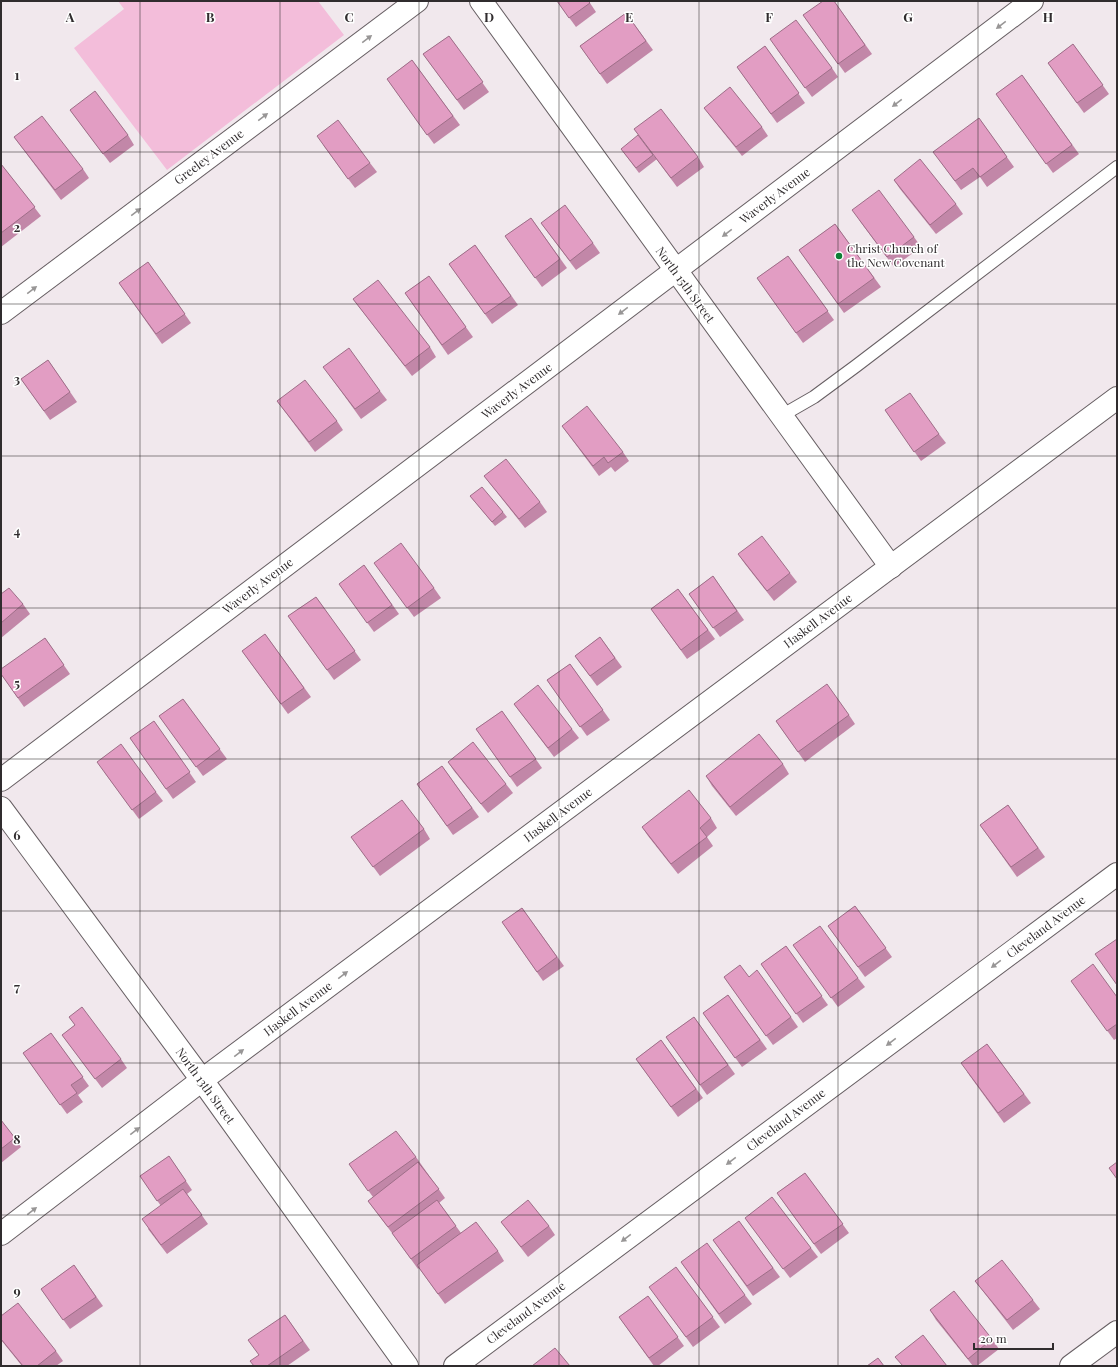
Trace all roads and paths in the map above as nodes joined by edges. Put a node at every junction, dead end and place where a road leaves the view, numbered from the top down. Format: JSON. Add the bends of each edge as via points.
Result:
{"nodes":[{"id":1,"x":417,"y":1,"type":"edge"},
{"id":2,"x":481,"y":1,"type":"edge"},
{"id":3,"x":1032,"y":1,"type":"edge"},
{"id":4,"x":1117,"y":167,"type":"edge"},
{"id":5,"x":675,"y":272,"type":"junction"},
{"id":6,"x":1,"y":313,"type":"edge"},
{"id":7,"x":1117,"y":398,"type":"edge"},
{"id":8,"x":781,"y":416,"type":"junction"},
{"id":9,"x":891,"y":567,"type":"junction"},
{"id":10,"x":1,"y":780,"type":"edge"},
{"id":11,"x":1,"y":808,"type":"edge"},
{"id":12,"x":1115,"y":880,"type":"edge"},
{"id":13,"x":202,"y":1080,"type":"junction"},
{"id":14,"x":1,"y":1234,"type":"edge"},
{"id":15,"x":1117,"y":1332,"type":"edge"},
{"id":16,"x":407,"y":1366,"type":"edge"},
{"id":17,"x":454,"y":1366,"type":"edge"},
{"id":18,"x":1071,"y":1366,"type":"edge"}],
"edges":[{"from":6,"to":1,"type":"street","name":"Greeley Avenue","one_way":true},
{"from":2,"to":5,"type":"street","name":"North 15th Street"},
{"from":3,"to":5,"type":"street","name":"Waverly Avenue","one_way":true},
{"from":4,"to":8,"type":"lane","via":[[844,375],[814,397]]},
{"from":5,"to":8,"type":"street","name":"North 15th Street"},
{"from":5,"to":10,"type":"street","name":"Waverly Avenue","one_way":true},
{"from":7,"to":9,"type":"street","name":"Haskell Avenue"},
{"from":8,"to":9,"type":"street","name":"North 15th Street"},
{"from":13,"to":9,"type":"street","name":"Haskell Avenue","one_way":true},
{"from":11,"to":13,"type":"street","name":"North 13th Street"},
{"from":12,"to":17,"type":"street","name":"Cleveland Avenue","one_way":true},
{"from":14,"to":13,"type":"street","name":"Haskell Avenue","one_way":true},
{"from":13,"to":16,"type":"street","name":"North 13th Street"},
{"from":15,"to":18,"type":"street"}]}
